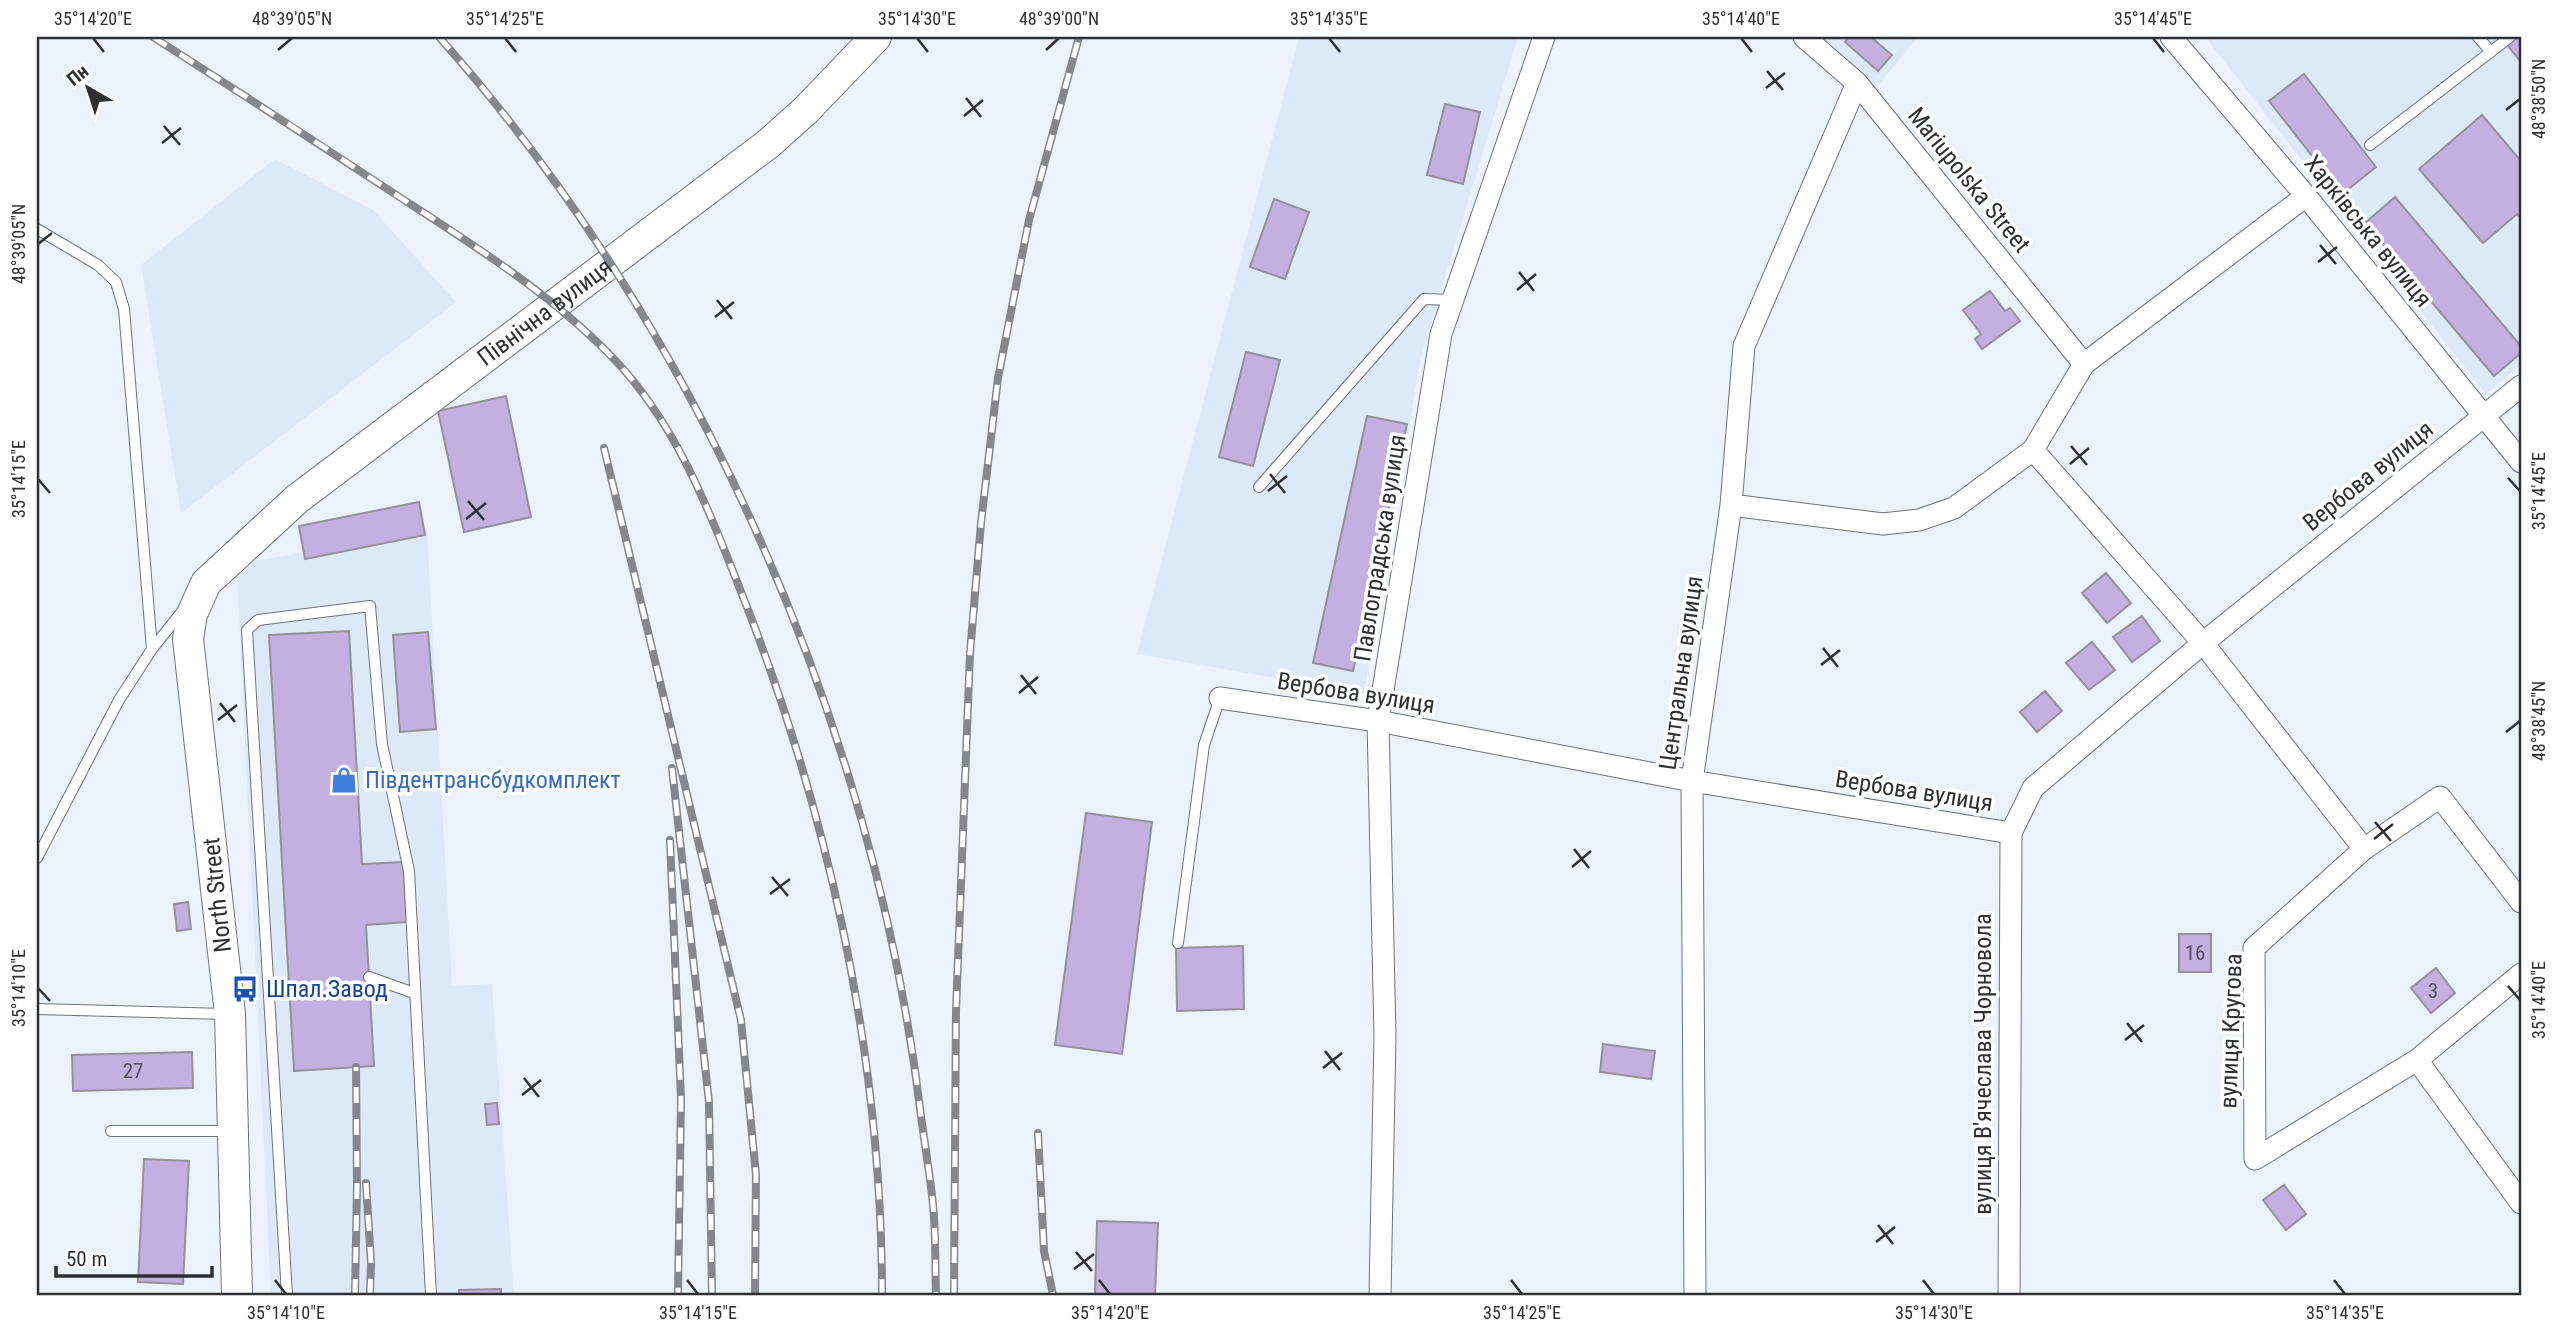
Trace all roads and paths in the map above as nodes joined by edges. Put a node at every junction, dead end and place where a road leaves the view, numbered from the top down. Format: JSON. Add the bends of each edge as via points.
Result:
{"nodes":[{"id":1,"x":876,"y":37,"type":"edge"},
{"id":2,"x":1544,"y":37,"type":"edge"},
{"id":3,"x":1804,"y":37,"type":"edge"},
{"id":4,"x":2171,"y":37,"type":"edge"},
{"id":5,"x":2479,"y":37,"type":"edge"},
{"id":6,"x":2510,"y":37,"type":"edge"},
{"id":7,"x":2491,"y":52,"type":"junction"},
{"id":8,"x":1857,"y":83,"type":"junction"},
{"id":9,"x":2370,"y":145,"type":"dead end"},
{"id":10,"x":2306,"y":196,"type":"junction"},
{"id":11,"x":37,"y":229,"type":"edge"},
{"id":12,"x":1453,"y":300,"type":"junction"},
{"id":13,"x":2084,"y":364,"type":"junction"},
{"id":14,"x":2521,"y":386,"type":"edge"},
{"id":15,"x":2485,"y":416,"type":"junction"},
{"id":16,"x":2033,"y":450,"type":"junction"},
{"id":17,"x":2521,"y":462,"type":"edge"},
{"id":18,"x":1259,"y":488,"type":"dead end"},
{"id":19,"x":1731,"y":505,"type":"junction"},
{"id":20,"x":206,"y":583,"type":"junction"},
{"id":21,"x":2203,"y":643,"type":"junction"},
{"id":22,"x":152,"y":649,"type":"junction"},
{"id":23,"x":1220,"y":698,"type":"joint"},
{"id":24,"x":1378,"y":721,"type":"junction"},
{"id":25,"x":1692,"y":781,"type":"junction"},
{"id":26,"x":2011,"y":833,"type":"junction"},
{"id":27,"x":2364,"y":849,"type":"junction"},
{"id":28,"x":37,"y":858,"type":"edge"},
{"id":29,"x":2521,"y":902,"type":"edge"},
{"id":30,"x":1178,"y":943,"type":"dead end"},
{"id":31,"x":2521,"y":974,"type":"edge"},
{"id":32,"x":369,"y":977,"type":"dead end"},
{"id":33,"x":414,"y":993,"type":"junction"},
{"id":34,"x":37,"y":1009,"type":"edge"},
{"id":35,"x":230,"y":1014,"type":"junction"},
{"id":36,"x":2417,"y":1060,"type":"junction"},
{"id":37,"x":111,"y":1131,"type":"dead end"},
{"id":38,"x":235,"y":1131,"type":"junction"},
{"id":39,"x":2521,"y":1203,"type":"edge"},
{"id":40,"x":237,"y":1295,"type":"edge"},
{"id":41,"x":287,"y":1295,"type":"edge"},
{"id":42,"x":431,"y":1295,"type":"edge"},
{"id":43,"x":1380,"y":1295,"type":"edge"},
{"id":44,"x":1695,"y":1295,"type":"edge"},
{"id":45,"x":2009,"y":1295,"type":"edge"}],
"edges":[{"from":1,"to":20,"type":"street","name":"Північна вулиця","via":[[768,144],[307,491]]},
{"from":2,"to":12,"type":"street","name":"Павлоградська вулиця"},
{"from":3,"to":8,"type":"street","name":"Mariupolska Street"},
{"from":4,"to":10,"type":"street","name":"Харківська вулиця"},
{"from":5,"to":7,"type":"lane"},
{"from":6,"to":7,"type":"lane"},
{"from":7,"to":9,"type":"lane"},
{"from":8,"to":13,"type":"street","name":"Mariupolska Street"},
{"from":8,"to":19,"type":"street","name":"Центральна вулиця","via":[[1744,346]]},
{"from":10,"to":13,"type":"street"},
{"from":10,"to":15,"type":"street","name":"Харківська вулиця"},
{"from":11,"to":22,"type":"lane","via":[[98,265],[116,282],[124,309]]},
{"from":12,"to":18,"type":"lane","via":[[1424,299]]},
{"from":12,"to":24,"type":"street","name":"Павлоградська вулиця","via":[[1441,334]]},
{"from":13,"to":16,"type":"street"},
{"from":14,"to":15,"type":"street","name":"Вербова вулиця"},
{"from":15,"to":17,"type":"street","name":"Харківська вулиця"},
{"from":15,"to":21,"type":"street","name":"Вербова вулиця"},
{"from":16,"to":19,"type":"street","via":[[1954,508],[1919,520],[1883,524]]},
{"from":16,"to":21,"type":"street"},
{"from":19,"to":25,"type":"street","name":"Центральна вулиця"},
{"from":20,"to":22,"type":"lane"},
{"from":20,"to":35,"type":"street","name":"North Street","via":[[192,614],[188,639]]},
{"from":21,"to":26,"type":"street","name":"Вербова вулиця","via":[[2033,788]]},
{"from":21,"to":27,"type":"street"},
{"from":22,"to":28,"type":"lane","via":[[119,700]]},
{"from":23,"to":24,"type":"street","name":"Вербова вулиця"},
{"from":23,"to":30,"type":"lane","via":[[1204,745]]},
{"from":24,"to":25,"type":"street","name":"Вербова вулиця"},
{"from":24,"to":43,"type":"street","name":"Павлоградська вулиця","via":[[1385,1036]]},
{"from":25,"to":26,"type":"street","name":"Вербова вулиця"},
{"from":25,"to":44,"type":"street","name":"Центральна вулиця"},
{"from":26,"to":45,"type":"street","name":"вулиця В'ячеслава Чорновола"},
{"from":27,"to":29,"type":"street","name":"вулиця Кругова","via":[[2440,797]]},
{"from":27,"to":36,"type":"street","name":"вулиця Кругова","via":[[2255,948],[2255,1159]]},
{"from":31,"to":36,"type":"street","name":"вулиця Кругова"},
{"from":32,"to":33,"type":"lane"},
{"from":33,"to":41,"type":"lane","via":[[409,871],[382,744],[370,606],[258,620],[247,630]]},
{"from":33,"to":42,"type":"lane"},
{"from":34,"to":35,"type":"lane"},
{"from":35,"to":38,"type":"street","name":"North Street"},
{"from":36,"to":39,"type":"street"},
{"from":37,"to":38,"type":"lane"},
{"from":38,"to":40,"type":"street","name":"North Street"}]}
